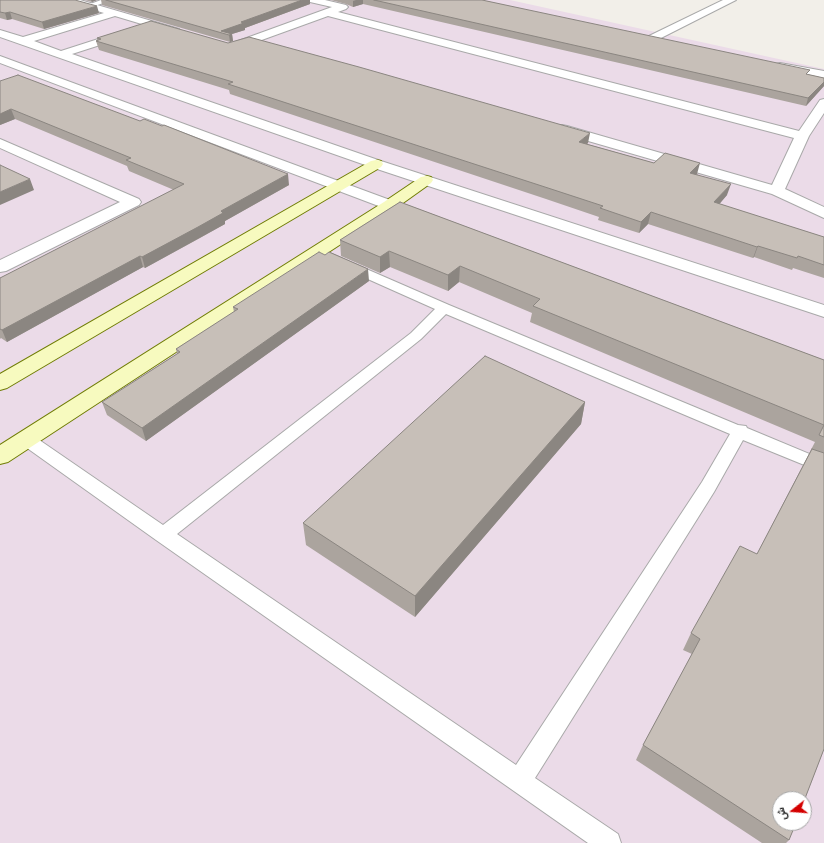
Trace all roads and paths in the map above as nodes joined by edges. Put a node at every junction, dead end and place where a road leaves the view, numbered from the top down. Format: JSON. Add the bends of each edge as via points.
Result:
{"nodes":[{"id":1,"x":70,"y":0,"type":"edge"},
{"id":2,"x":108,"y":0,"type":"edge"},
{"id":3,"x":313,"y":0,"type":"edge"},
{"id":4,"x":731,"y":0,"type":"edge"},
{"id":5,"x":89,"y":6,"type":"junction"},
{"id":6,"x":329,"y":13,"type":"junction"},
{"id":7,"x":115,"y":14,"type":"junction"},
{"id":8,"x":153,"y":25,"type":"junction"},
{"id":9,"x":0,"y":33,"type":"edge"},
{"id":10,"x":188,"y":35,"type":"edge"},
{"id":11,"x":251,"y":40,"type":"junction"},
{"id":12,"x":23,"y":41,"type":"junction"},
{"id":13,"x":668,"y":41,"type":"edge"},
{"id":14,"x":216,"y":44,"type":"edge"},
{"id":15,"x":274,"y":47,"type":"edge"},
{"id":16,"x":62,"y":54,"type":"junction"},
{"id":17,"x":769,"y":63,"type":"edge"},
{"id":18,"x":9,"y":66,"type":"edge"},
{"id":19,"x":824,"y":75,"type":"edge"},
{"id":20,"x":824,"y":103,"type":"edge"},
{"id":21,"x":548,"y":126,"type":"edge"},
{"id":22,"x":802,"y":136,"type":"junction"},
{"id":23,"x":0,"y":143,"type":"edge"},
{"id":24,"x":376,"y":164,"type":"junction"},
{"id":25,"x":426,"y":180,"type":"junction"},
{"id":26,"x":337,"y":187,"type":"junction"},
{"id":27,"x":777,"y":191,"type":"junction"},
{"id":28,"x":390,"y":206,"type":"junction"},
{"id":29,"x":824,"y":213,"type":"edge"},
{"id":30,"x":427,"y":220,"type":"edge"},
{"id":31,"x":318,"y":252,"type":"junction"},
{"id":32,"x":0,"y":268,"type":"edge"},
{"id":33,"x":444,"y":308,"type":"junction"},
{"id":34,"x":824,"y":311,"type":"edge"},
{"id":35,"x":0,"y":383,"type":"edge"},
{"id":36,"x":740,"y":430,"type":"junction"},
{"id":37,"x":26,"y":440,"type":"junction"},
{"id":38,"x":0,"y":456,"type":"edge"},
{"id":39,"x":824,"y":467,"type":"edge"},
{"id":40,"x":163,"y":535,"type":"junction"},
{"id":41,"x":519,"y":781,"type":"junction"},
{"id":42,"x":609,"y":843,"type":"edge"}],
"edges":[{"from":1,"to":5,"type":"street"},
{"from":2,"to":5,"type":"lane"},
{"from":3,"to":6,"type":"street","via":[[343,7]]},
{"from":4,"to":13,"type":"street","via":[[649,37]]},
{"from":5,"to":7,"type":"street"},
{"from":6,"to":11,"type":"street"},
{"from":6,"to":22,"type":"street"},
{"from":7,"to":8,"type":"street"},
{"from":7,"to":12,"type":"street"},
{"from":8,"to":10,"type":"street"},
{"from":8,"to":16,"type":"street"},
{"from":9,"to":12,"type":"street"},
{"from":11,"to":14,"type":"street","via":[[230,48]]},
{"from":11,"to":15,"type":"street"},
{"from":12,"to":16,"type":"street"},
{"from":16,"to":24,"type":"street"},
{"from":17,"to":19,"type":"street"},
{"from":18,"to":26,"type":"street"},
{"from":20,"to":22,"type":"street"},
{"from":21,"to":27,"type":"street"},
{"from":22,"to":27,"type":"street"},
{"from":23,"to":32,"type":"street","via":[[133,202]]},
{"from":24,"to":25,"type":"street"},
{"from":24,"to":26,"type":"street"},
{"from":25,"to":28,"type":"street"},
{"from":25,"to":34,"type":"street"},
{"from":26,"to":28,"type":"street"},
{"from":26,"to":35,"type":"street"},
{"from":27,"to":29,"type":"street"},
{"from":28,"to":30,"type":"street"},
{"from":28,"to":31,"type":"street"},
{"from":31,"to":33,"type":"lane"},
{"from":31,"to":37,"type":"street"},
{"from":33,"to":36,"type":"lane"},
{"from":33,"to":40,"type":"lane","via":[[416,336]]},
{"from":36,"to":39,"type":"lane"},
{"from":36,"to":41,"type":"lane","via":[[708,487]]},
{"from":37,"to":38,"type":"street"},
{"from":37,"to":40,"type":"lane"},
{"from":40,"to":41,"type":"lane"},
{"from":41,"to":42,"type":"lane"}]}
